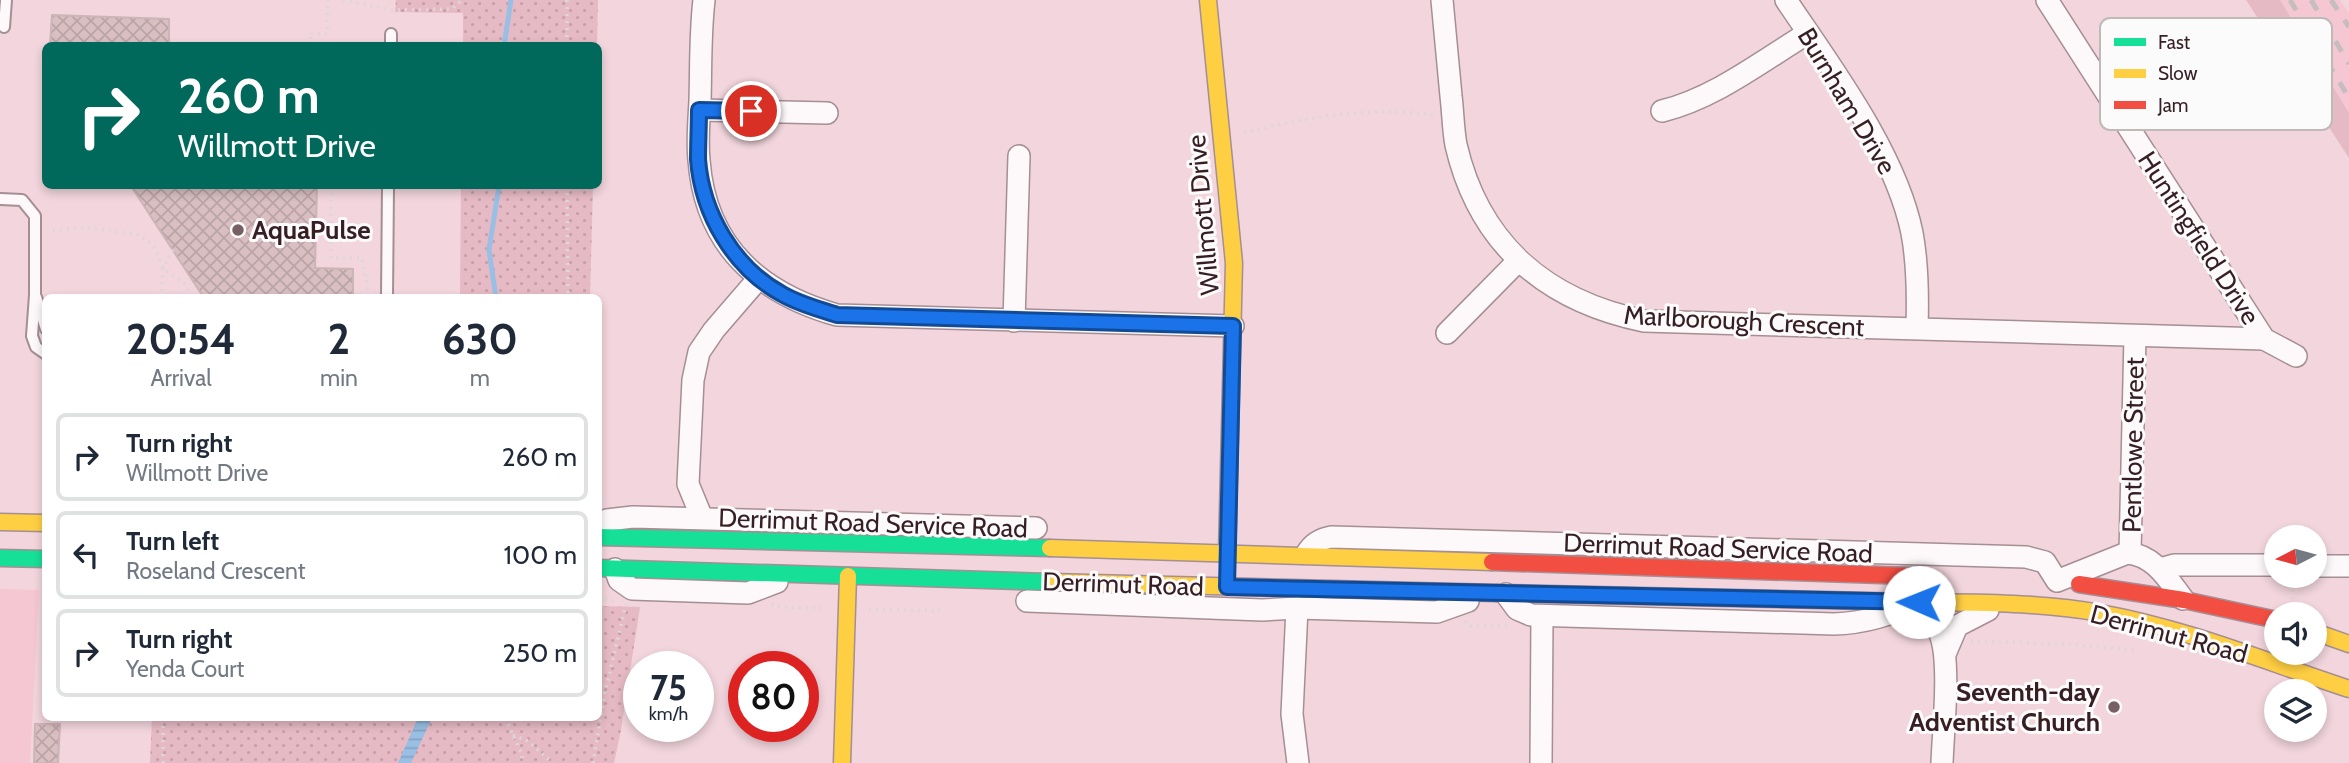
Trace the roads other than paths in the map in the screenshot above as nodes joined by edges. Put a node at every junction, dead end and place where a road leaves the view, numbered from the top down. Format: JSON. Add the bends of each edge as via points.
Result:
{"nodes":[{"id":1,"x":6,"y":0,"type":"edge"},
{"id":2,"x":704,"y":0,"type":"edge"},
{"id":3,"x":1208,"y":0,"type":"edge"},
{"id":4,"x":1442,"y":0,"type":"edge"},
{"id":5,"x":1786,"y":0,"type":"edge"},
{"id":6,"x":2047,"y":0,"type":"edge"},
{"id":7,"x":4,"y":27,"type":"dead end"},
{"id":8,"x":1808,"y":33,"type":"junction"},
{"id":9,"x":2100,"y":83,"type":"edge"},
{"id":10,"x":699,"y":110,"type":"junction"},
{"id":11,"x":1662,"y":111,"type":"dead end"},
{"id":12,"x":827,"y":113,"type":"dead end"},
{"id":13,"x":2130,"y":130,"type":"edge"},
{"id":14,"x":1019,"y":156,"type":"dead end"},
{"id":15,"x":388,"y":189,"type":"edge"},
{"id":16,"x":0,"y":200,"type":"edge"},
{"id":17,"x":1518,"y":261,"type":"junction"},
{"id":18,"x":758,"y":279,"type":"junction"},
{"id":19,"x":387,"y":294,"type":"edge"},
{"id":20,"x":35,"y":295,"type":"junction"},
{"id":21,"x":42,"y":317,"type":"edge"},
{"id":22,"x":1014,"y":321,"type":"junction"},
{"id":23,"x":1233,"y":326,"type":"junction"},
{"id":24,"x":1917,"y":328,"type":"junction"},
{"id":25,"x":1447,"y":333,"type":"dead end"},
{"id":26,"x":2135,"y":336,"type":"junction"},
{"id":27,"x":2264,"y":339,"type":"junction"},
{"id":28,"x":42,"y":351,"type":"edge"},
{"id":29,"x":2296,"y":356,"type":"dead end"},
{"id":30,"x":702,"y":518,"type":"junction"},
{"id":31,"x":0,"y":522,"type":"edge"},
{"id":32,"x":42,"y":523,"type":"edge"},
{"id":33,"x":602,"y":523,"type":"edge"},
{"id":34,"x":602,"y":537,"type":"edge"},
{"id":35,"x":1139,"y":550,"type":"junction"},
{"id":36,"x":2130,"y":553,"type":"junction"},
{"id":37,"x":1306,"y":555,"type":"junction"},
{"id":38,"x":0,"y":558,"type":"edge"},
{"id":39,"x":42,"y":559,"type":"edge"},
{"id":40,"x":849,"y":559,"type":"junction"},
{"id":41,"x":1521,"y":563,"type":"junction"},
{"id":42,"x":2264,"y":565,"type":"edge"},
{"id":43,"x":2328,"y":566,"type":"edge"},
{"id":44,"x":2349,"y":566,"type":"edge"},
{"id":45,"x":607,"y":568,"type":"edge"},
{"id":46,"x":2160,"y":569,"type":"junction"},
{"id":47,"x":1227,"y":570,"type":"junction"},
{"id":48,"x":799,"y":575,"type":"joint"},
{"id":49,"x":1933,"y":577,"type":"dead end"},
{"id":50,"x":935,"y":579,"type":"junction"},
{"id":51,"x":2050,"y":581,"type":"junction"},
{"id":52,"x":1332,"y":590,"type":"junction"},
{"id":53,"x":1496,"y":594,"type":"junction"},
{"id":54,"x":1552,"y":595,"type":"junction"},
{"id":55,"x":2184,"y":600,"type":"junction"},
{"id":56,"x":1919,"y":602,"type":"junction"},
{"id":57,"x":2003,"y":605,"type":"junction"},
{"id":58,"x":1297,"y":608,"type":"junction"},
{"id":59,"x":1542,"y":615,"type":"junction"},
{"id":60,"x":2264,"y":617,"type":"edge"},
{"id":61,"x":2327,"y":636,"type":"edge"},
{"id":62,"x":2349,"y":644,"type":"edge"},
{"id":63,"x":1948,"y":647,"type":"junction"},
{"id":64,"x":2349,"y":689,"type":"edge"},
{"id":65,"x":842,"y":763,"type":"edge"},
{"id":66,"x":1298,"y":763,"type":"edge"},
{"id":67,"x":1541,"y":763,"type":"edge"},
{"id":68,"x":1941,"y":763,"type":"edge"}],
"edges":[{"from":1,"to":7,"type":"lane"},
{"from":2,"to":10,"type":"street"},
{"from":3,"to":23,"type":"main road","name":"Willmott Drive","via":[[1234,263]]},
{"from":4,"to":17,"type":"street","name":"Marlborough Crescent","via":[[1456,144],[1479,207]]},
{"from":5,"to":8,"type":"street","name":"Burnham Drive"},
{"from":6,"to":9,"type":"street","name":"Huntingfield Drive"},
{"from":8,"to":11,"type":"street","via":[[1702,98]]},
{"from":8,"to":24,"type":"street","name":"Burnham Drive","via":[[1872,132],[1902,197],[1919,282]]},
{"from":10,"to":12,"type":"street"},
{"from":10,"to":18,"type":"street","via":[[698,159],[704,192],[716,226]]},
{"from":13,"to":27,"type":"street","name":"Huntingfield Drive"},
{"from":14,"to":22,"type":"street"},
{"from":15,"to":19,"type":"lane"},
{"from":16,"to":20,"type":"lane","via":[[23,200],[35,215]]},
{"from":17,"to":24,"type":"street","name":"Marlborough Crescent","via":[[1581,302],[1644,321]]},
{"from":17,"to":25,"type":"street"},
{"from":18,"to":22,"type":"street","via":[[783,295],[837,315]]},
{"from":18,"to":30,"type":"street","via":[[699,352],[693,380],[688,484]]},
{"from":20,"to":21,"type":"lane"},
{"from":20,"to":28,"type":"lane","via":[[32,336]]},
{"from":22,"to":23,"type":"street"},
{"from":23,"to":47,"type":"main road","name":"Willmott Drive"},
{"from":24,"to":26,"type":"street","name":"Marlborough Crescent"},
{"from":26,"to":27,"type":"street","name":"Marlborough Crescent"},
{"from":26,"to":36,"type":"street","name":"Pentlowe Street"},
{"from":27,"to":29,"type":"street","name":"Huntingfield Drive"},
{"from":30,"to":33,"type":"street","name":"Derrimut Road Service Road","via":[[619,518]]},
{"from":30,"to":35,"type":"street","name":"Derrimut Road Service Road","via":[[1122,531],[1130,533]]},
{"from":31,"to":32,"type":"main road"},
{"from":34,"to":40,"type":"main road","name":"Derrimut Road"},
{"from":35,"to":40,"type":"main road","name":"Derrimut Road"},
{"from":35,"to":47,"type":"main road","name":"Derrimut Road"},
{"from":36,"to":46,"type":"street"},
{"from":36,"to":51,"type":"street"},
{"from":37,"to":41,"type":"main road","name":"Derrimut Road"},
{"from":37,"to":47,"type":"main road","name":"Derrimut Road"},
{"from":37,"to":51,"type":"street","name":"Derrimut Road Service Road","via":[[1320,539],[1331,537],[2026,557],[2045,562]]},
{"from":37,"to":52,"type":"main road","via":[[1310,573]]},
{"from":38,"to":39,"type":"main road"},
{"from":40,"to":48,"type":"main road","name":"Derrimut Road"},
{"from":40,"to":50,"type":"main road","name":"Derrimut Road"},
{"from":40,"to":65,"type":"main road"},
{"from":41,"to":49,"type":"main road","name":"Derrimut Road"},
{"from":41,"to":54,"type":"main road","via":[[1552,572],[1558,584]]},
{"from":42,"to":46,"type":"street"},
{"from":43,"to":44,"type":"street"},
{"from":45,"to":48,"type":"street","name":"Derrimut Road Service Road","via":[[632,589],[737,593],[755,592]]},
{"from":46,"to":55,"type":"street"},
{"from":47,"to":50,"type":"main road","name":"Derrimut Road"},
{"from":47,"to":52,"type":"main road","name":"Derrimut Road"},
{"from":50,"to":58,"type":"street","name":"Derrimut Road Service Road","via":[[957,598]]},
{"from":51,"to":55,"type":"main road","name":"Derrimut Road"},
{"from":52,"to":53,"type":"main road","name":"Derrimut Road"},
{"from":53,"to":54,"type":"main road","name":"Derrimut Road"},
{"from":53,"to":58,"type":"street","name":"Derrimut Road Service Road","via":[[1437,612]]},
{"from":53,"to":59,"type":"street","via":[[1517,610]]},
{"from":54,"to":56,"type":"main road","name":"Derrimut Road"},
{"from":55,"to":60,"type":"main road","name":"Derrimut Road"},
{"from":56,"to":57,"type":"main road","name":"Derrimut Road"},
{"from":56,"to":59,"type":"street","via":[[1876,619],[1845,624]]},
{"from":56,"to":63,"type":"street"},
{"from":57,"to":63,"type":"street","via":[[1957,626]]},
{"from":57,"to":64,"type":"main road","name":"Derrimut Road","via":[[2100,613],[2156,625]]},
{"from":58,"to":66,"type":"street","via":[[1292,714]]},
{"from":59,"to":67,"type":"street"},
{"from":61,"to":62,"type":"main road"},
{"from":63,"to":68,"type":"street"}]}
